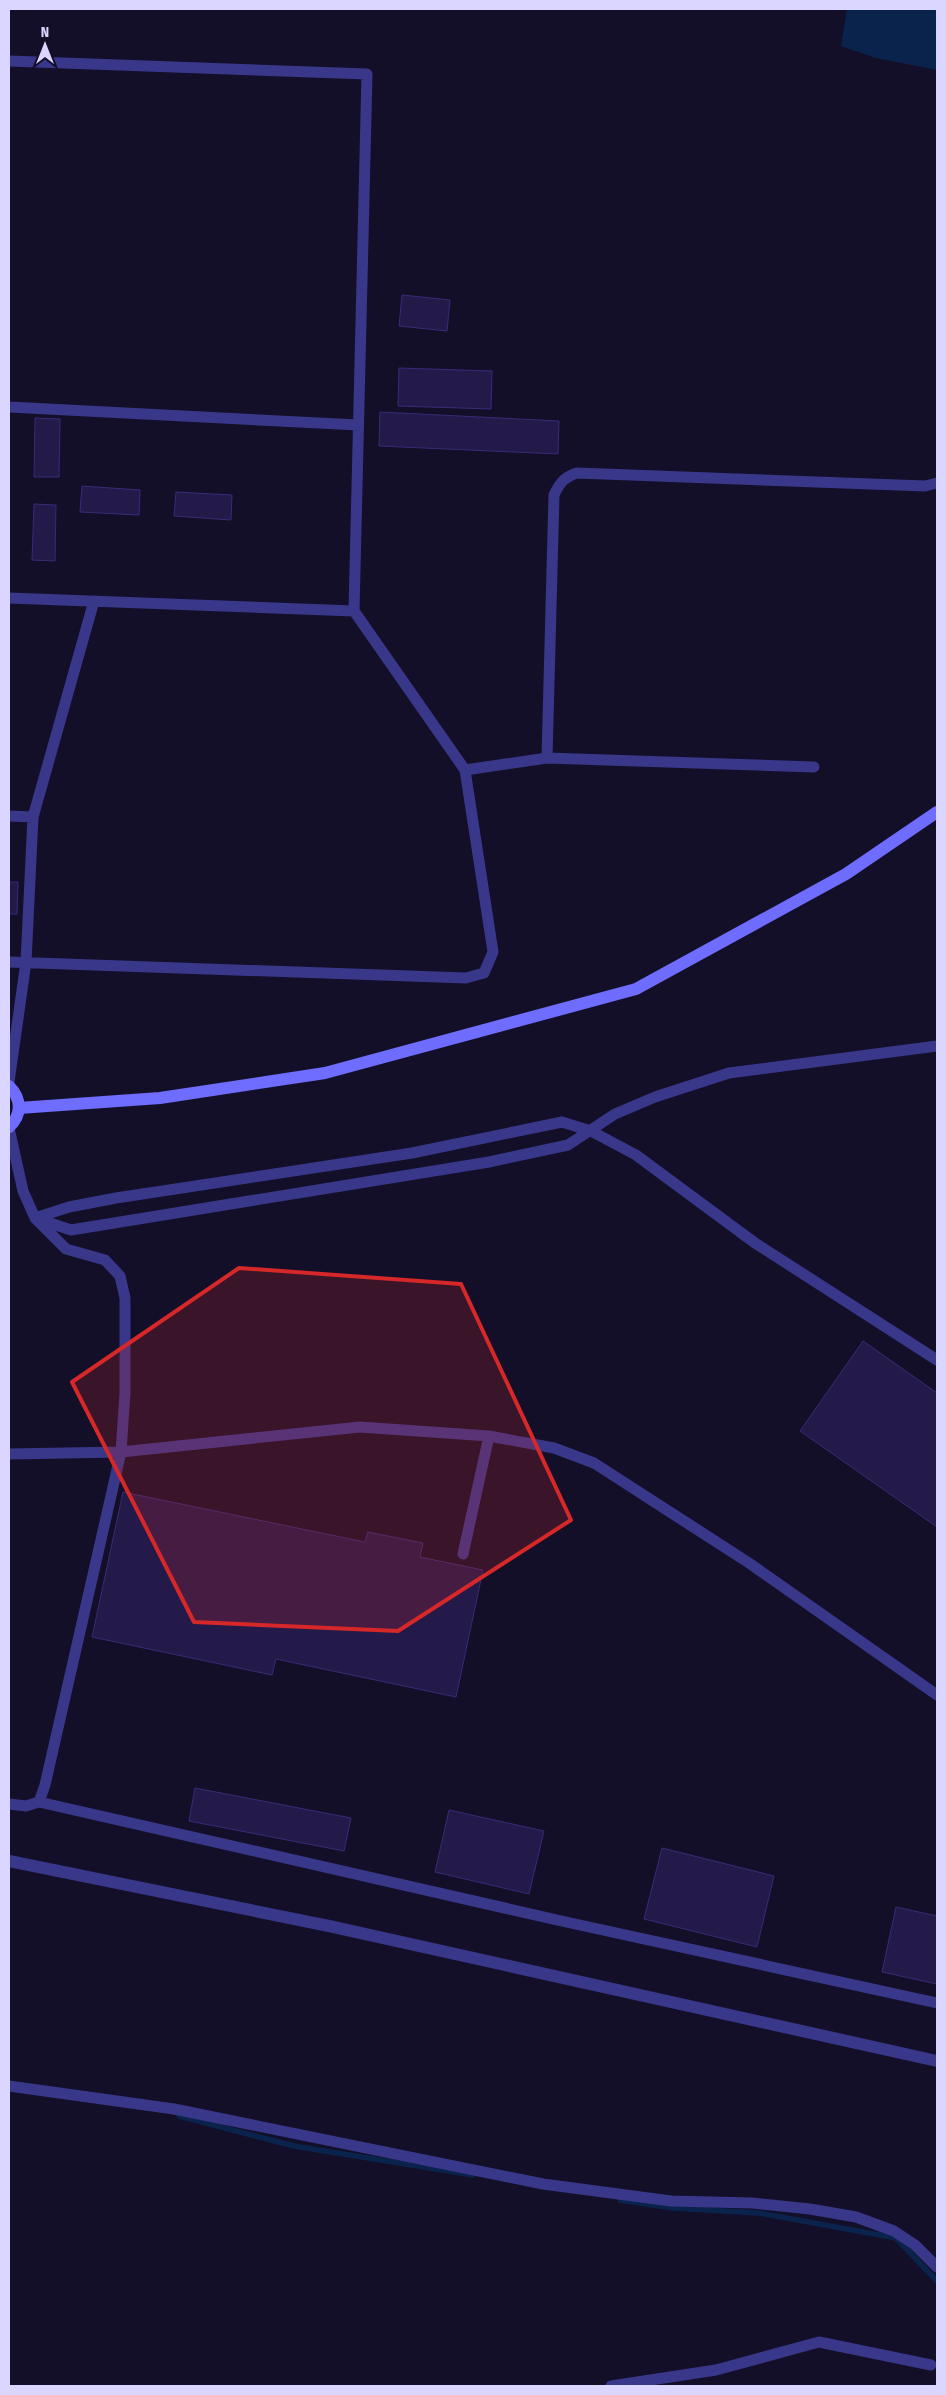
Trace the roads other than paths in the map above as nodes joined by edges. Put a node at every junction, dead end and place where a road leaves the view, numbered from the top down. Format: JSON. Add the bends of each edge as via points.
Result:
{"nodes":[{"id":1,"x":9,"y":61,"type":"edge"},
{"id":2,"x":9,"y":407,"type":"edge"},
{"id":3,"x":358,"y":426,"type":"junction"},
{"id":4,"x":937,"y":483,"type":"edge"},
{"id":5,"x":9,"y":598,"type":"edge"},
{"id":6,"x":94,"y":601,"type":"junction"},
{"id":7,"x":354,"y":611,"type":"junction"},
{"id":8,"x":547,"y":758,"type":"junction"},
{"id":9,"x":814,"y":767,"type":"dead end"},
{"id":10,"x":465,"y":770,"type":"junction"},
{"id":11,"x":937,"y":812,"type":"edge"},
{"id":12,"x":9,"y":816,"type":"edge"},
{"id":13,"x":33,"y":817,"type":"junction"},
{"id":14,"x":9,"y":962,"type":"edge"},
{"id":15,"x":26,"y":962,"type":"junction"},
{"id":16,"x":937,"y":1046,"type":"edge"},
{"id":17,"x":9,"y":1082,"type":"edge"},
{"id":18,"x":9,"y":1086,"type":"edge"},
{"id":19,"x":20,"y":1108,"type":"junction"},
{"id":20,"x":9,"y":1128,"type":"edge"},
{"id":21,"x":592,"y":1130,"type":"junction"},
{"id":22,"x":35,"y":1218,"type":"junction"},
{"id":23,"x":937,"y":1360,"type":"edge"},
{"id":24,"x":489,"y":1436,"type":"junction"},
{"id":25,"x":121,"y":1452,"type":"junction"},
{"id":26,"x":9,"y":1454,"type":"edge"},
{"id":27,"x":462,"y":1554,"type":"dead end"},
{"id":28,"x":937,"y":1695,"type":"edge"},
{"id":29,"x":39,"y":1802,"type":"junction"},
{"id":30,"x":9,"y":1804,"type":"edge"},
{"id":31,"x":9,"y":1862,"type":"edge"},
{"id":32,"x":937,"y":2003,"type":"edge"},
{"id":33,"x":937,"y":2061,"type":"edge"},
{"id":34,"x":9,"y":2086,"type":"edge"},
{"id":35,"x":937,"y":2267,"type":"edge"},
{"id":36,"x":931,"y":2365,"type":"dead end"},
{"id":37,"x":611,"y":2386,"type":"edge"}],
"edges":[{"from":1,"to":3,"type":"lane","via":[[367,74]]},
{"from":2,"to":3,"type":"lane"},
{"from":3,"to":7,"type":"lane"},
{"from":4,"to":8,"type":"lane","via":[[925,486],[577,472],[568,476],[560,482],[554,494]]},
{"from":5,"to":6,"type":"lane"},
{"from":6,"to":7,"type":"lane"},
{"from":6,"to":13,"type":"lane"},
{"from":7,"to":10,"type":"lane"},
{"from":8,"to":9,"type":"lane"},
{"from":8,"to":10,"type":"lane"},
{"from":10,"to":15,"type":"lane","via":[[493,952],[484,973],[466,978]]},
{"from":11,"to":19,"type":"main road","via":[[846,874],[636,989],[325,1073],[160,1098]]},
{"from":12,"to":13,"type":"lane"},
{"from":13,"to":15,"type":"lane"},
{"from":14,"to":15,"type":"lane"},
{"from":15,"to":17,"type":"lane"},
{"from":16,"to":21,"type":"lane","via":[[729,1073],[655,1097],[615,1114]]},
{"from":18,"to":19,"type":"main road","via":[[15,1092]]},
{"from":19,"to":20,"type":"main road"},
{"from":20,"to":22,"type":"lane","via":[[23,1191]]},
{"from":21,"to":22,"type":"lane","via":[[562,1122],[412,1154],[88,1204]]},
{"from":21,"to":22,"type":"lane","via":[[568,1145],[489,1162],[180,1213],[71,1230]]},
{"from":21,"to":23,"type":"lane","via":[[636,1155],[755,1243]]},
{"from":22,"to":25,"type":"lane","via":[[66,1249],[105,1260],[120,1276],[125,1298]]},
{"from":24,"to":25,"type":"lane","via":[[360,1427]]},
{"from":24,"to":27,"type":"lane"},
{"from":24,"to":28,"type":"lane","via":[[554,1448],[594,1463],[749,1563]]},
{"from":25,"to":26,"type":"lane"},
{"from":25,"to":29,"type":"lane"},
{"from":29,"to":30,"type":"lane","via":[[26,1806]]},
{"from":29,"to":32,"type":"lane"},
{"from":31,"to":33,"type":"street","via":[[329,1926]]},
{"from":34,"to":35,"type":"lane","via":[[174,2109],[543,2184],[671,2201],[810,2209],[856,2217],[894,2231],[915,2245]]},
{"from":36,"to":37,"type":"lane","via":[[819,2342],[716,2370]]}]}
